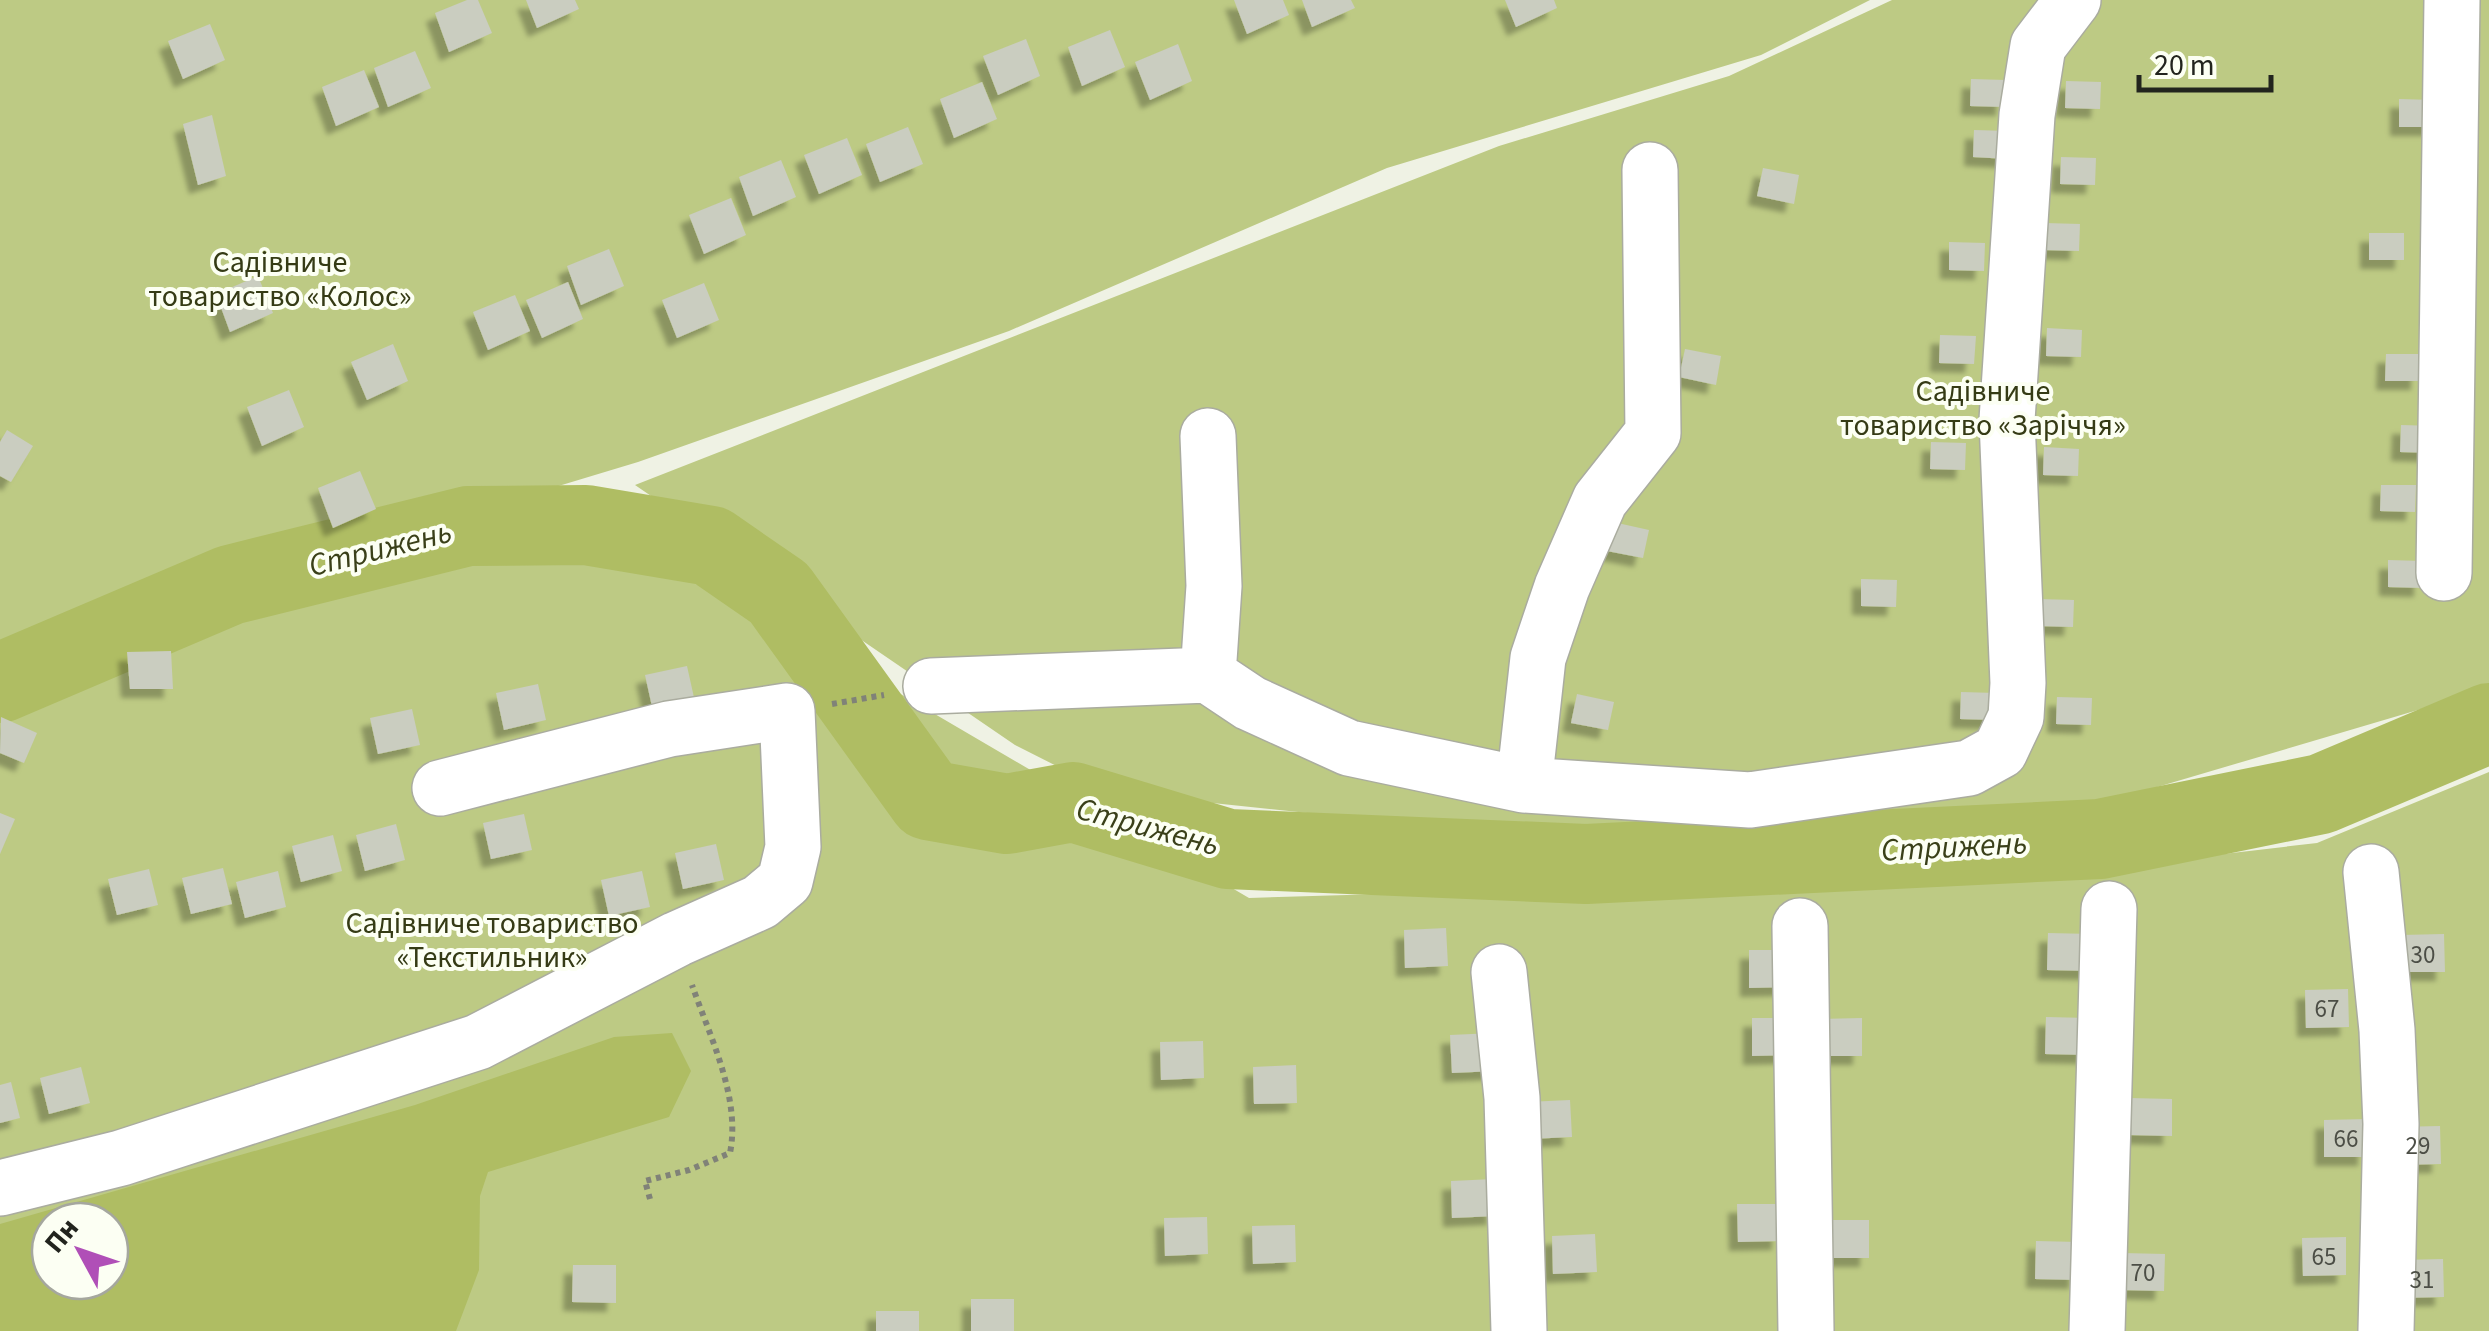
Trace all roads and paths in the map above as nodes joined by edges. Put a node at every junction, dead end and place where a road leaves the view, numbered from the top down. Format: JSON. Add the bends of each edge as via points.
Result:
{"nodes":[{"id":1,"x":2072,"y":0,"type":"edge"},
{"id":2,"x":2452,"y":0,"type":"edge"},
{"id":3,"x":1650,"y":170,"type":"dead end"},
{"id":4,"x":1208,"y":436,"type":"dead end"},
{"id":5,"x":2444,"y":572,"type":"dead end"},
{"id":6,"x":1208,"y":675,"type":"junction"},
{"id":7,"x":931,"y":686,"type":"joint"},
{"id":8,"x":787,"y":712,"type":"junction"},
{"id":9,"x":1524,"y":785,"type":"junction"},
{"id":10,"x":440,"y":788,"type":"dead end"},
{"id":11,"x":2371,"y":872,"type":"dead end"},
{"id":12,"x":2109,"y":909,"type":"dead end"},
{"id":13,"x":1800,"y":926,"type":"dead end"},
{"id":14,"x":677,"y":939,"type":"junction"},
{"id":15,"x":1498,"y":972,"type":"dead end"},
{"id":16,"x":0,"y":1188,"type":"edge"},
{"id":17,"x":650,"y":1199,"type":"dead end"},
{"id":18,"x":1519,"y":1331,"type":"edge"},
{"id":19,"x":1806,"y":1331,"type":"edge"},
{"id":20,"x":2097,"y":1331,"type":"edge"},
{"id":21,"x":2386,"y":1331,"type":"edge"}],
"edges":[{"from":1,"to":9,"type":"street","via":[[2038,46],[2027,115],[2007,420],[2018,682],[2016,717],[2000,751],[1969,768],[1750,800]]},
{"from":2,"to":5,"type":"street"},
{"from":3,"to":9,"type":"street","via":[[1654,432],[1600,500],[1562,588],[1538,658]]},
{"from":4,"to":6,"type":"street","via":[[1214,586]]},
{"from":6,"to":7,"type":"street"},
{"from":6,"to":9,"type":"street","via":[[1250,703],[1349,748]]},
{"from":7,"to":8,"type":"path"},
{"from":8,"to":10,"type":"street","via":[[669,729]]},
{"from":8,"to":14,"type":"street","via":[[794,847],[785,881],[760,902]]},
{"from":11,"to":21,"type":"street","via":[[2391,1124]]},
{"from":12,"to":20,"type":"street"},
{"from":13,"to":19,"type":"street"},
{"from":14,"to":16,"type":"street","via":[[478,1042],[121,1158]]},
{"from":14,"to":17,"type":"path","via":[[735,1130],[730,1153],[645,1181]]},
{"from":15,"to":18,"type":"street","via":[[1512,1098]]}]}
